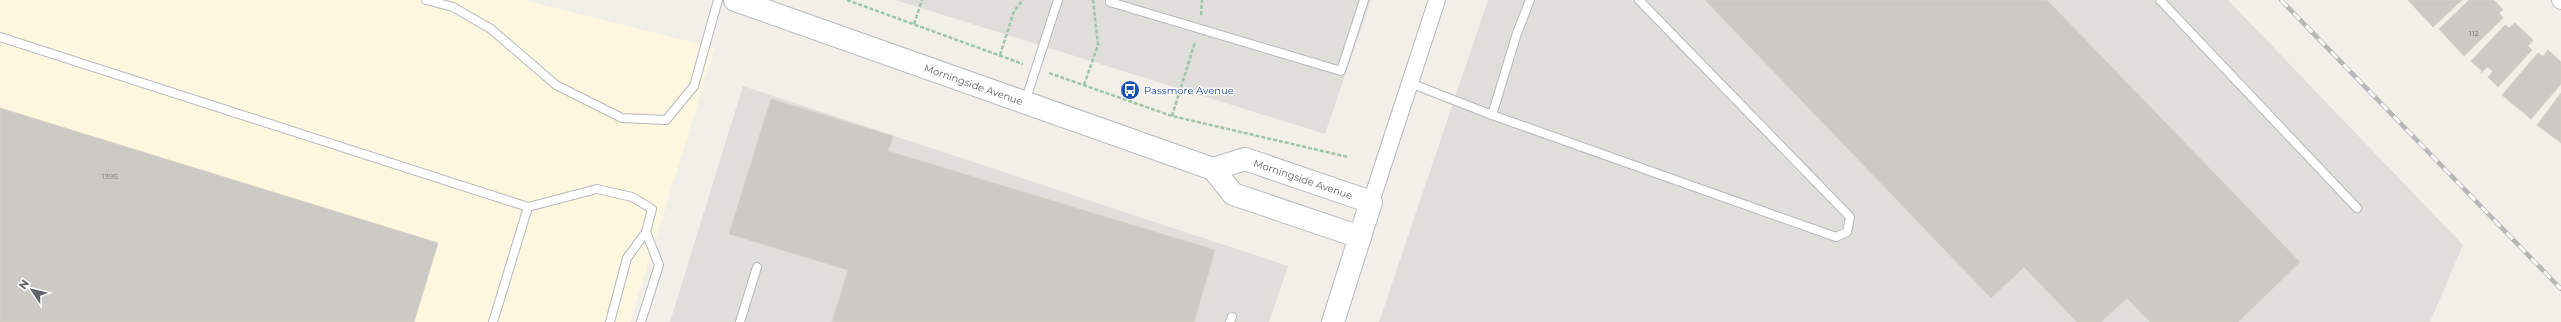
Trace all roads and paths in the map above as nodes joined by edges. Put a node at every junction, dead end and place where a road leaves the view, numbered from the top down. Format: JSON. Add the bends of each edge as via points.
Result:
{"nodes":[{"id":1,"x":426,"y":0,"type":"edge"},
{"id":2,"x":718,"y":0,"type":"edge"},
{"id":3,"x":735,"y":0,"type":"edge"},
{"id":4,"x":847,"y":0,"type":"edge"},
{"id":5,"x":922,"y":0,"type":"edge"},
{"id":6,"x":1023,"y":0,"type":"edge"},
{"id":7,"x":1058,"y":0,"type":"edge"},
{"id":8,"x":1093,"y":0,"type":"edge"},
{"id":9,"x":1111,"y":0,"type":"edge"},
{"id":10,"x":1202,"y":0,"type":"edge"},
{"id":11,"x":1364,"y":0,"type":"edge"},
{"id":12,"x":1437,"y":0,"type":"edge"},
{"id":13,"x":1530,"y":0,"type":"edge"},
{"id":14,"x":1639,"y":0,"type":"edge"},
{"id":15,"x":2160,"y":0,"type":"edge"},
{"id":16,"x":914,"y":24,"type":"junction"},
{"id":17,"x":1198,"y":29,"type":"junction"},
{"id":18,"x":0,"y":37,"type":"edge"},
{"id":19,"x":1000,"y":55,"type":"junction"},
{"id":20,"x":1036,"y":68,"type":"junction"},
{"id":21,"x":1410,"y":83,"type":"junction"},
{"id":22,"x":1084,"y":85,"type":"junction"},
{"id":23,"x":1025,"y":103,"type":"junction"},
{"id":24,"x":1492,"y":115,"type":"junction"},
{"id":25,"x":1172,"y":116,"type":"junction"},
{"id":26,"x":1348,"y":156,"type":"dead end"},
{"id":27,"x":1213,"y":168,"type":"junction"},
{"id":28,"x":1371,"y":202,"type":"junction"},
{"id":29,"x":528,"y":207,"type":"junction"},
{"id":30,"x":2357,"y":208,"type":"dead end"},
{"id":31,"x":646,"y":232,"type":"junction"},
{"id":32,"x":1360,"y":237,"type":"junction"},
{"id":33,"x":757,"y":267,"type":"dead end"},
{"id":34,"x":493,"y":322,"type":"edge"},
{"id":35,"x":610,"y":322,"type":"edge"},
{"id":36,"x":641,"y":322,"type":"edge"},
{"id":37,"x":740,"y":322,"type":"edge"},
{"id":38,"x":1333,"y":322,"type":"edge"}],
"edges":[{"from":1,"to":2,"type":"lane","via":[[453,7],[491,30],[556,85],[622,118],[666,120],[694,86]]},
{"from":3,"to":23,"type":"main road","name":"Morningside Avenue"},
{"from":4,"to":16,"type":"path"},
{"from":5,"to":16,"type":"path"},
{"from":6,"to":19,"type":"path","via":[[1014,11]]},
{"from":7,"to":20,"type":"lane"},
{"from":8,"to":22,"type":"path","via":[[1098,45]]},
{"from":9,"to":17,"type":"lane","via":[[1110,2]]},
{"from":10,"to":17,"type":"path"},
{"from":11,"to":17,"type":"lane","via":[[1341,71]]},
{"from":12,"to":21,"type":"street"},
{"from":13,"to":24,"type":"lane","via":[[1516,33]]},
{"from":14,"to":24,"type":"lane","via":[[1850,217],[1847,232],[1836,237]]},
{"from":15,"to":30,"type":"lane"},
{"from":16,"to":19,"type":"path"},
{"from":17,"to":25,"type":"path"},
{"from":18,"to":29,"type":"lane"},
{"from":19,"to":20,"type":"path"},
{"from":20,"to":22,"type":"path"},
{"from":20,"to":23,"type":"lane"},
{"from":21,"to":24,"type":"lane"},
{"from":21,"to":28,"type":"street"},
{"from":22,"to":25,"type":"path"},
{"from":23,"to":27,"type":"main road","name":"Morningside Avenue"},
{"from":25,"to":26,"type":"path"},
{"from":27,"to":28,"type":"main road","name":"Morningside Avenue","via":[[1245,159]]},
{"from":27,"to":32,"type":"main road","via":[[1233,194]]},
{"from":28,"to":32,"type":"main road"},
{"from":29,"to":31,"type":"lane","via":[[597,189],[632,197],[652,209]]},
{"from":29,"to":34,"type":"lane"},
{"from":31,"to":35,"type":"lane","via":[[627,258]]},
{"from":31,"to":36,"type":"lane","via":[[659,265]]},
{"from":32,"to":38,"type":"main road"},
{"from":33,"to":37,"type":"lane"}]}
